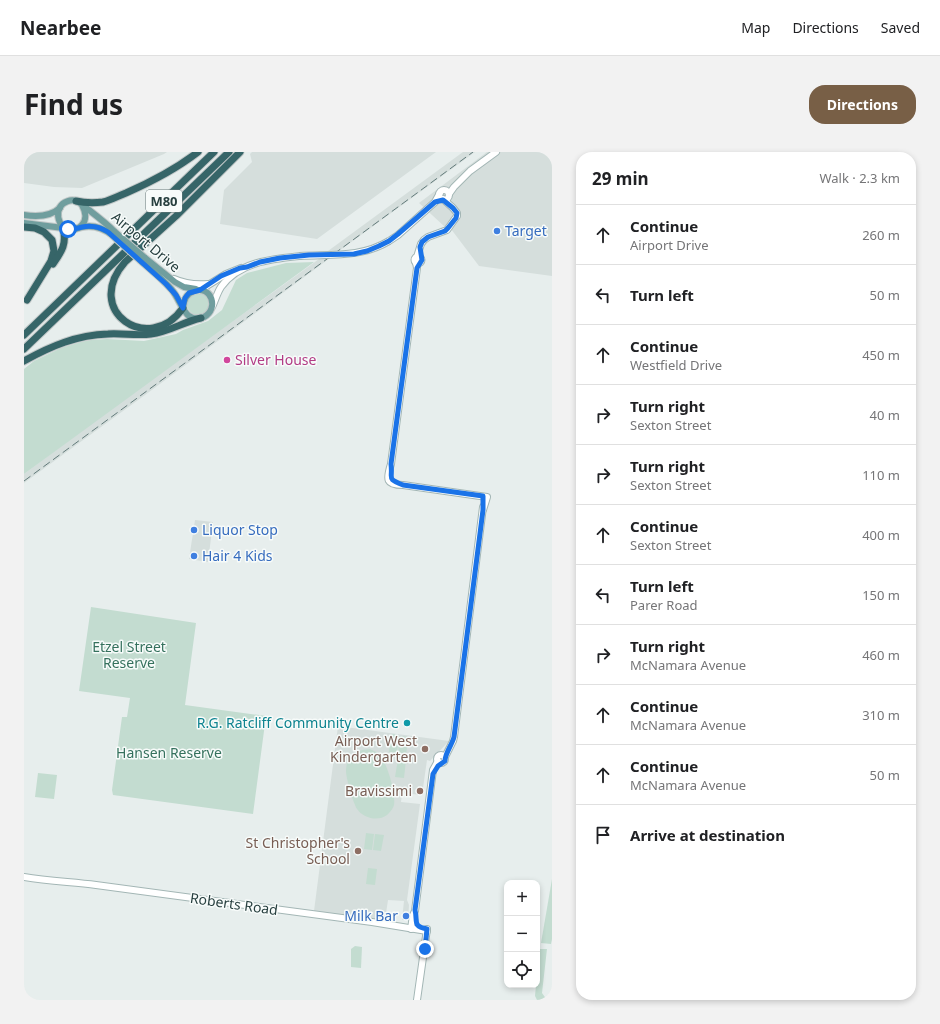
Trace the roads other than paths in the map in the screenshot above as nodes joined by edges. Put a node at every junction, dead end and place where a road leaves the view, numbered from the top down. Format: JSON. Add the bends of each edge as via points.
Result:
{"nodes":[{"id":1,"x":198,"y":152,"type":"edge"},
{"id":2,"x":214,"y":152,"type":"edge"},
{"id":3,"x":229,"y":152,"type":"edge"},
{"id":4,"x":240,"y":152,"type":"edge"},
{"id":5,"x":496,"y":152,"type":"edge"},
{"id":6,"x":454,"y":187,"type":"junction"},
{"id":7,"x":442,"y":191,"type":"junction"},
{"id":8,"x":449,"y":195,"type":"junction"},
{"id":9,"x":443,"y":199,"type":"junction"},
{"id":10,"x":435,"y":202,"type":"junction"},
{"id":11,"x":79,"y":203,"type":"junction"},
{"id":12,"x":60,"y":208,"type":"junction"},
{"id":13,"x":453,"y":208,"type":"junction"},
{"id":14,"x":24,"y":215,"type":"edge"},
{"id":15,"x":24,"y":223,"type":"edge"},
{"id":16,"x":24,"y":227,"type":"edge"},
{"id":17,"x":63,"y":228,"type":"junction"},
{"id":18,"x":78,"y":228,"type":"junction"},
{"id":19,"x":114,"y":234,"type":"junction"},
{"id":20,"x":143,"y":259,"type":"junction"},
{"id":21,"x":247,"y":267,"type":"junction"},
{"id":22,"x":169,"y":278,"type":"junction"},
{"id":23,"x":209,"y":284,"type":"junction"},
{"id":24,"x":199,"y":290,"type":"junction"},
{"id":25,"x":26,"y":302,"type":"edge"},
{"id":26,"x":212,"y":307,"type":"junction"},
{"id":27,"x":183,"y":308,"type":"junction"},
{"id":28,"x":201,"y":318,"type":"junction"},
{"id":29,"x":24,"y":335,"type":"edge"},
{"id":30,"x":24,"y":349,"type":"edge"},
{"id":31,"x":24,"y":361,"type":"edge"},
{"id":32,"x":24,"y":874,"type":"edge"},
{"id":33,"x":24,"y":877,"type":"edge"},
{"id":34,"x":76,"y":883,"type":"junction"},
{"id":35,"x":415,"y":928,"type":"junction"},
{"id":36,"x":422,"y":958,"type":"junction"},
{"id":37,"x":417,"y":1000,"type":"edge"}],
"edges":[{"from":1,"to":11,"type":"highway","via":[[146,185],[118,197]]},
{"from":2,"to":29,"type":"highway","number":"M80"},
{"from":3,"to":30,"type":"highway","number":"M80"},
{"from":4,"to":27,"type":"highway","via":[[176,216],[125,262],[113,280],[111,293],[114,307],[123,320],[135,327],[148,329],[163,325],[176,318]]},
{"from":5,"to":6,"type":"street","via":[[470,171]]},
{"from":6,"to":7,"type":"street"},
{"from":6,"to":8,"type":"street"},
{"from":7,"to":8,"type":"street","via":[[448,191]]},
{"from":7,"to":9,"type":"street","via":[[440,197]]},
{"from":7,"to":10,"type":"street"},
{"from":8,"to":9,"type":"street","via":[[447,199]]},
{"from":8,"to":13,"type":"street"},
{"from":9,"to":10,"type":"street"},
{"from":9,"to":13,"type":"street"},
{"from":10,"to":21,"type":"street","bridge":true,"via":[[389,241],[372,249],[354,254],[272,259]]},
{"from":11,"to":12,"type":"main road","via":[[69,201]]},
{"from":11,"to":18,"type":"main road","via":[[84,210],[85,218]]},
{"from":11,"to":19,"type":"main road","name":"Airport Drive"},
{"from":12,"to":14,"type":"main road","via":[[43,216]]},
{"from":12,"to":17,"type":"main road","via":[[58,215]]},
{"from":13,"to":35,"type":"street","via":[[457,216],[448,228],[426,238],[420,247],[390,479],[403,485],[485,497],[454,737],[433,774],[413,915]]},
{"from":15,"to":17,"type":"main road"},
{"from":16,"to":25,"type":"highway","via":[[44,232],[52,240],[54,248],[51,261]]},
{"from":17,"to":18,"type":"main road"},
{"from":17,"to":25,"type":"highway","via":[[65,240],[61,252]]},
{"from":18,"to":19,"type":"main road","name":"Airport Drive","via":[[95,227]]},
{"from":19,"to":20,"type":"main road","name":"Airport Drive","bridge":true},
{"from":20,"to":22,"type":"main road","name":"Airport Drive"},
{"from":20,"to":27,"type":"main road","name":"Airport Drive","via":[[176,295]]},
{"from":21,"to":23,"type":"street","via":[[231,271]]},
{"from":21,"to":26,"type":"street","via":[[225,283]]},
{"from":22,"to":23,"type":"street","via":[[188,284]]},
{"from":22,"to":24,"type":"main road","name":"Airport Drive","via":[[184,287]]},
{"from":23,"to":24,"type":"street"},
{"from":24,"to":26,"type":"main road","via":[[209,294]]},
{"from":24,"to":27,"type":"main road","via":[[186,296]]},
{"from":26,"to":28,"type":"main road","via":[[209,313]]},
{"from":27,"to":28,"type":"main road","via":[[189,316]]},
{"from":28,"to":31,"type":"highway","via":[[151,335],[98,334],[74,338]]},
{"from":32,"to":34,"type":"street","name":"Roberts Road"},
{"from":33,"to":34,"type":"street","name":"Roberts Road"},
{"from":34,"to":35,"type":"street","name":"Roberts Road"},
{"from":35,"to":36,"type":"street","via":[[423,937]]},
{"from":35,"to":36,"type":"street","name":"Roberts Road","via":[[427,930]]},
{"from":36,"to":37,"type":"street"}]}
